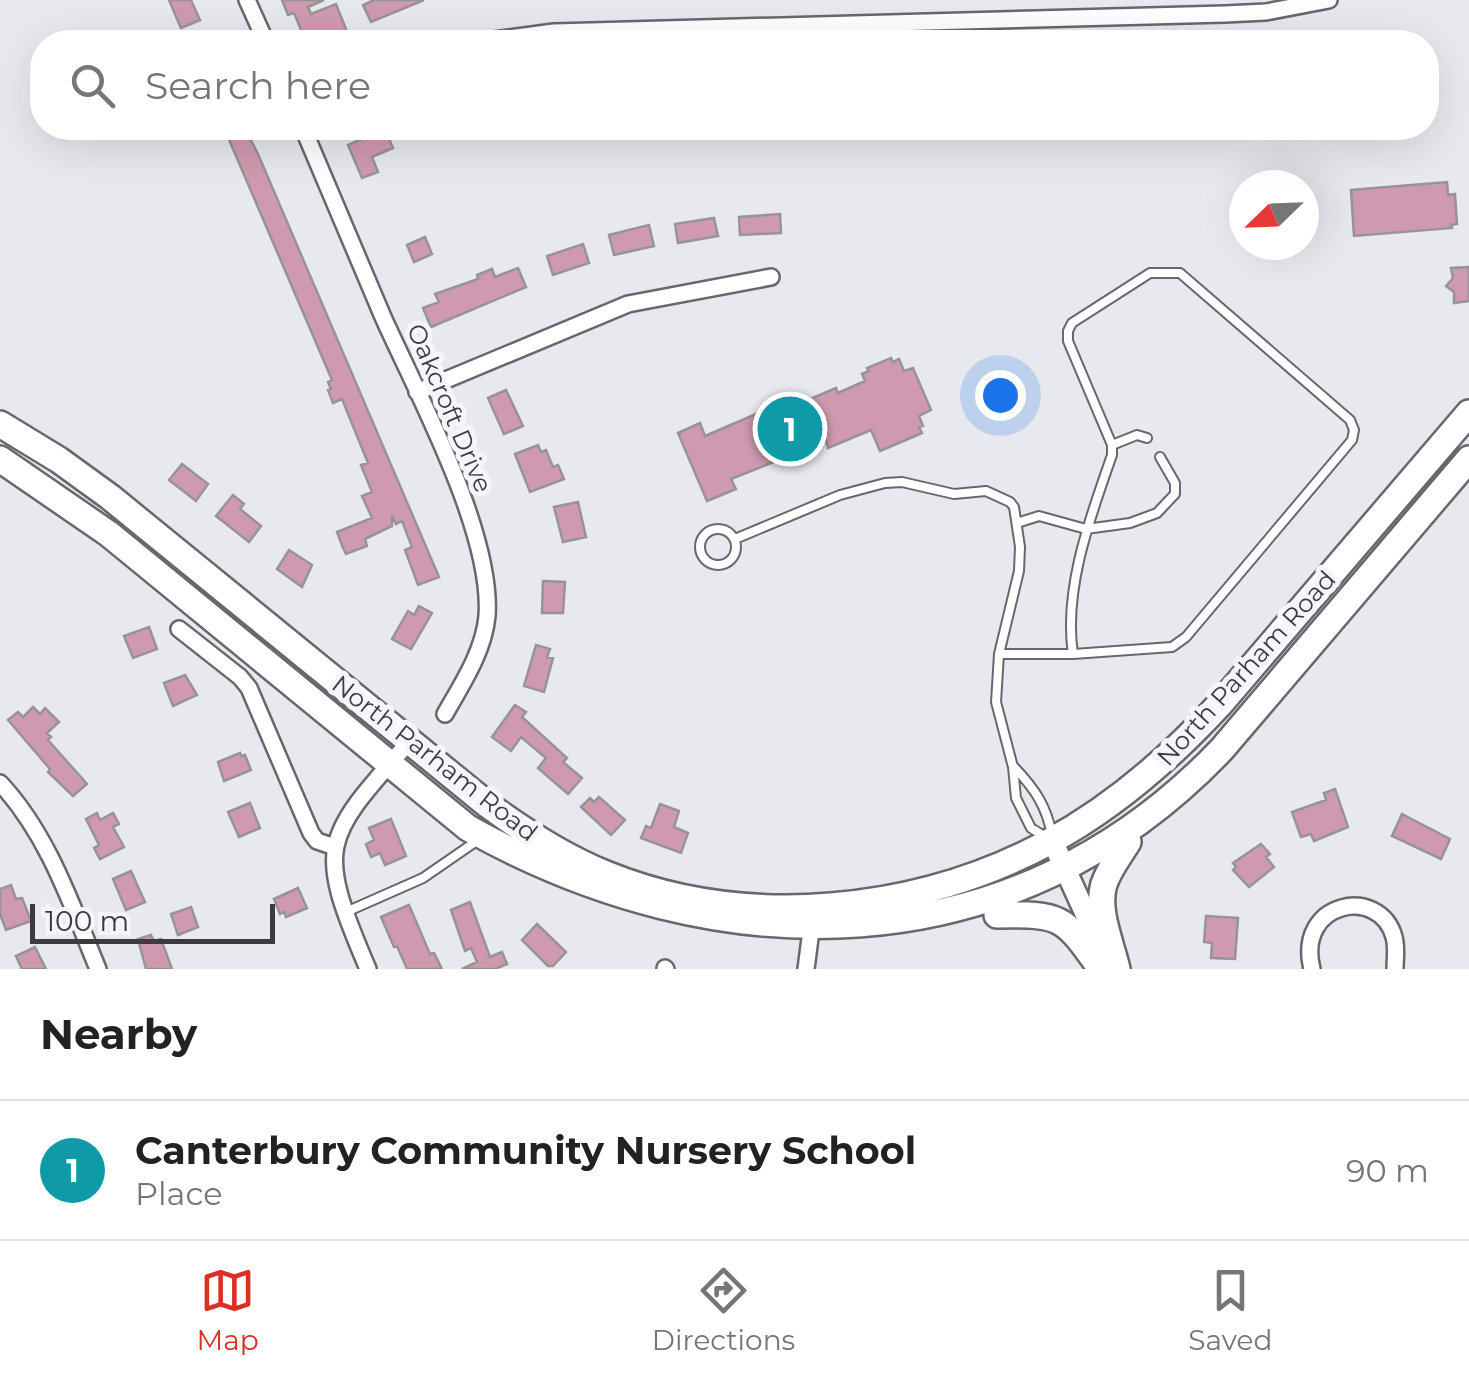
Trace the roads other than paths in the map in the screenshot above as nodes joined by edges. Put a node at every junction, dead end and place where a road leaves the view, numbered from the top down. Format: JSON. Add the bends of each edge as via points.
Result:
{"nodes":[{"id":1,"x":248,"y":0,"type":"edge"},
{"id":2,"x":1329,"y":0,"type":"edge"},
{"id":3,"x":261,"y":30,"type":"edge"},
{"id":4,"x":629,"y":30,"type":"edge"},
{"id":5,"x":308,"y":140,"type":"edge"},
{"id":6,"x":771,"y":277,"type":"dead end"},
{"id":7,"x":417,"y":392,"type":"junction"},
{"id":8,"x":1466,"y":423,"type":"edge"},
{"id":9,"x":0,"y":424,"type":"edge"},
{"id":10,"x":1146,"y":438,"type":"dead end"},
{"id":11,"x":1112,"y":445,"type":"junction"},
{"id":12,"x":1160,"y":457,"type":"dead end"},
{"id":13,"x":0,"y":459,"type":"edge"},
{"id":14,"x":1469,"y":459,"type":"edge"},
{"id":15,"x":1017,"y":523,"type":"junction"},
{"id":16,"x":1086,"y":529,"type":"junction"},
{"id":17,"x":734,"y":539,"type":"junction"},
{"id":18,"x":179,"y":629,"type":"dead end"},
{"id":19,"x":999,"y":654,"type":"junction"},
{"id":20,"x":1072,"y":654,"type":"junction"},
{"id":21,"x":446,"y":714,"type":"dead end"},
{"id":22,"x":409,"y":742,"type":"junction"},
{"id":23,"x":389,"y":764,"type":"junction"},
{"id":24,"x":1013,"y":767,"type":"junction"},
{"id":25,"x":0,"y":783,"type":"edge"},
{"id":26,"x":1132,"y":834,"type":"junction"},
{"id":27,"x":482,"y":838,"type":"junction"},
{"id":28,"x":1052,"y":840,"type":"junction"},
{"id":29,"x":334,"y":847,"type":"junction"},
{"id":30,"x":1070,"y":874,"type":"junction"},
{"id":31,"x":814,"y":906,"type":"junction"},
{"id":32,"x":344,"y":913,"type":"junction"},
{"id":33,"x":976,"y":915,"type":"junction"},
{"id":34,"x":810,"y":943,"type":"junction"},
{"id":35,"x":98,"y":969,"type":"edge"},
{"id":36,"x":368,"y":969,"type":"edge"},
{"id":37,"x":806,"y":969,"type":"edge"},
{"id":38,"x":1101,"y":969,"type":"edge"},
{"id":39,"x":1114,"y":969,"type":"edge"},
{"id":40,"x":1312,"y":969,"type":"edge"},
{"id":41,"x":1395,"y":969,"type":"edge"}],
"edges":[{"from":1,"to":3,"type":"street"},
{"from":2,"to":4,"type":"street","via":[[1225,14]]},
{"from":5,"to":7,"type":"street","name":"Oakcroft Drive"},
{"from":6,"to":7,"type":"street","via":[[628,304]]},
{"from":7,"to":21,"type":"street","name":"Oakcroft Drive","via":[[472,526],[488,596],[481,643]]},
{"from":8,"to":28,"type":"highway","name":"North Parham Road","via":[[1198,728],[1134,785]]},
{"from":9,"to":22,"type":"highway","name":"North Parham Road","via":[[110,497]]},
{"from":10,"to":11,"type":"lane"},
{"from":11,"to":16,"type":"lane"},
{"from":11,"to":20,"type":"lane","via":[[1068,331],[1150,273],[1180,273],[1354,430],[1186,638],[1172,647]]},
{"from":12,"to":16,"type":"lane","via":[[1175,494],[1157,512]]},
{"from":13,"to":23,"type":"highway","name":"North Parham Road","via":[[115,538]]},
{"from":14,"to":26,"type":"highway","name":"North Parham Road","via":[[1222,749]]},
{"from":15,"to":16,"type":"lane","via":[[1039,516]]},
{"from":15,"to":17,"type":"lane","via":[[1014,507],[996,493],[954,494],[902,482],[840,496]]},
{"from":15,"to":19,"type":"lane","via":[[1019,571]]},
{"from":16,"to":20,"type":"lane","via":[[1069,630]]},
{"from":17,"to":17,"type":"lane","via":[[710,530],[699,545],[701,555],[716,566],[726,564]]},
{"from":18,"to":29,"type":"street","via":[[249,688],[311,834]]},
{"from":19,"to":20,"type":"lane"},
{"from":19,"to":24,"type":"lane","via":[[996,702]]},
{"from":22,"to":23,"type":"street"},
{"from":22,"to":31,"type":"highway","name":"North Parham Road","via":[[518,827],[608,874],[695,898]]},
{"from":23,"to":27,"type":"highway","name":"North Parham Road"},
{"from":23,"to":29,"type":"street","via":[[349,811]]},
{"from":24,"to":28,"type":"lane","via":[[1048,814]]},
{"from":24,"to":28,"type":"lane","via":[[1016,798],[1031,828]]},
{"from":25,"to":35,"type":"street","via":[[52,861]]},
{"from":26,"to":30,"type":"highway","name":"North Parham Road"},
{"from":26,"to":39,"type":"highway","via":[[1102,892]]},
{"from":27,"to":32,"type":"lane","via":[[422,878]]},
{"from":27,"to":34,"type":"highway","name":"North Parham Road","via":[[554,882],[631,915],[716,936]]},
{"from":28,"to":30,"type":"street"},
{"from":28,"to":31,"type":"highway","name":"North Parham Road","via":[[940,886]]},
{"from":29,"to":32,"type":"street"},
{"from":30,"to":33,"type":"highway","name":"North Parham Road"},
{"from":30,"to":39,"type":"street"},
{"from":31,"to":34,"type":"street"},
{"from":32,"to":36,"type":"street"},
{"from":33,"to":34,"type":"highway","name":"North Parham Road","via":[[903,934]]},
{"from":33,"to":38,"type":"highway","via":[[1052,918],[1076,934]]},
{"from":34,"to":37,"type":"street"},
{"from":40,"to":41,"type":"street","via":[[1308,950],[1316,924],[1352,906],[1378,913],[1389,925]]}]}
